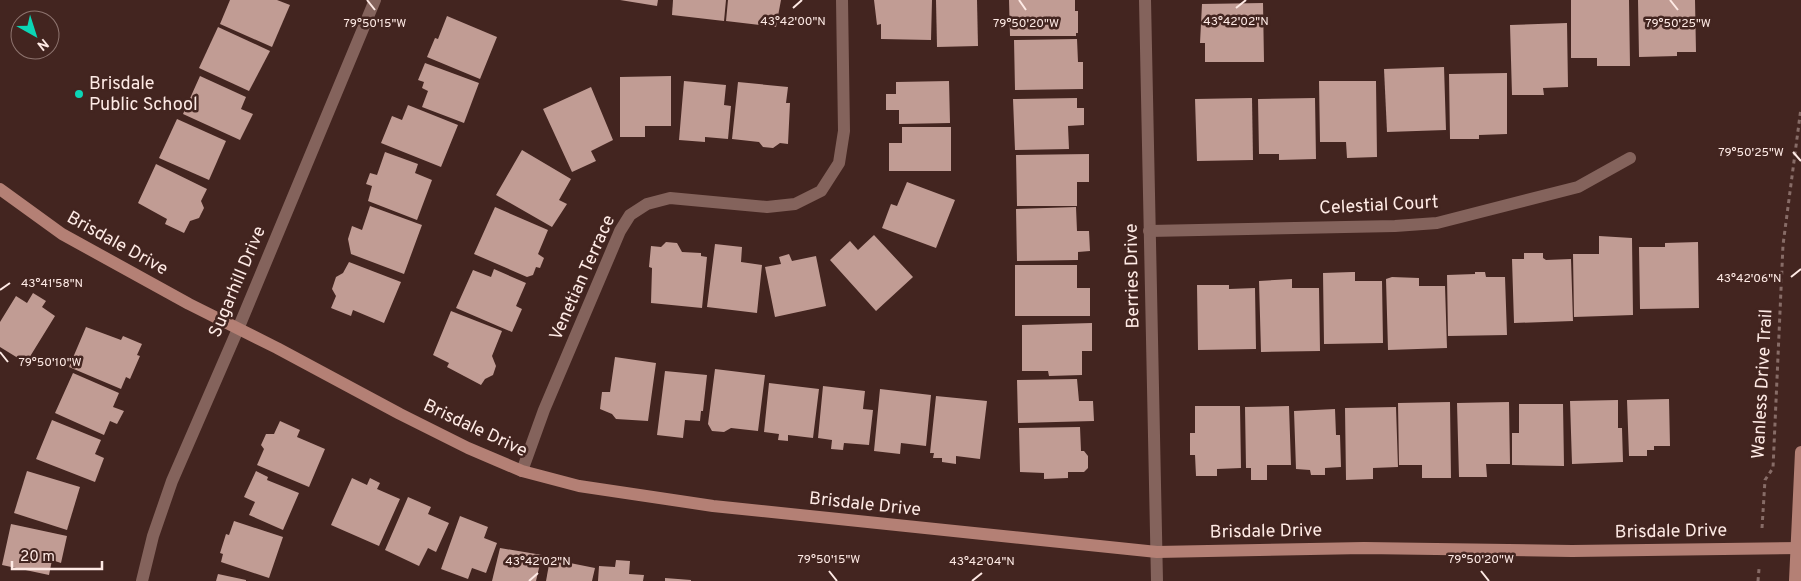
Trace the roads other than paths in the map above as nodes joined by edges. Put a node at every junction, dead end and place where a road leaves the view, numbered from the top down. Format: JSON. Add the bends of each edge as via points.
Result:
{"nodes":[{"id":1,"x":375,"y":0,"type":"edge"},
{"id":2,"x":842,"y":0,"type":"edge"},
{"id":3,"x":1145,"y":0,"type":"edge"},
{"id":4,"x":1630,"y":158,"type":"dead end"},
{"id":5,"x":0,"y":189,"type":"edge"},
{"id":6,"x":1149,"y":231,"type":"junction"},
{"id":7,"x":238,"y":329,"type":"junction"},
{"id":8,"x":1801,"y":452,"type":"edge"},
{"id":9,"x":522,"y":471,"type":"junction"},
{"id":10,"x":1799,"y":548,"type":"edge"},
{"id":11,"x":1157,"y":552,"type":"junction"},
{"id":12,"x":142,"y":581,"type":"edge"},
{"id":13,"x":1157,"y":581,"type":"edge"},
{"id":14,"x":1794,"y":581,"type":"edge"}],
"edges":[{"from":1,"to":7,"type":"street","name":"Sugarhill Drive"},
{"from":2,"to":9,"type":"street","name":"Venetian Terrace","via":[[844,131],[839,163],[821,191],[795,204],[767,207],[670,198],[647,204],[630,215],[620,231],[544,410]]},
{"from":3,"to":6,"type":"street","name":"Berries Drive"},
{"from":4,"to":6,"type":"street","name":"Celestial Court","via":[[1578,187],[1437,223]]},
{"from":5,"to":7,"type":"street","name":"Brisdale Drive","via":[[62,234]]},
{"from":6,"to":11,"type":"street","name":"Berries Drive"},
{"from":7,"to":9,"type":"street","name":"Brisdale Drive","via":[[468,448]]},
{"from":7,"to":12,"type":"street","name":"Sugarhill Drive","via":[[172,481]]},
{"from":8,"to":10,"type":"street"},
{"from":9,"to":11,"type":"street","name":"Brisdale Drive","via":[[579,486],[713,506]]},
{"from":10,"to":11,"type":"street","name":"Brisdale Drive","via":[[1572,551],[1364,548]]},
{"from":10,"to":14,"type":"street"},
{"from":11,"to":13,"type":"street","name":"Berries Drive"}]}
